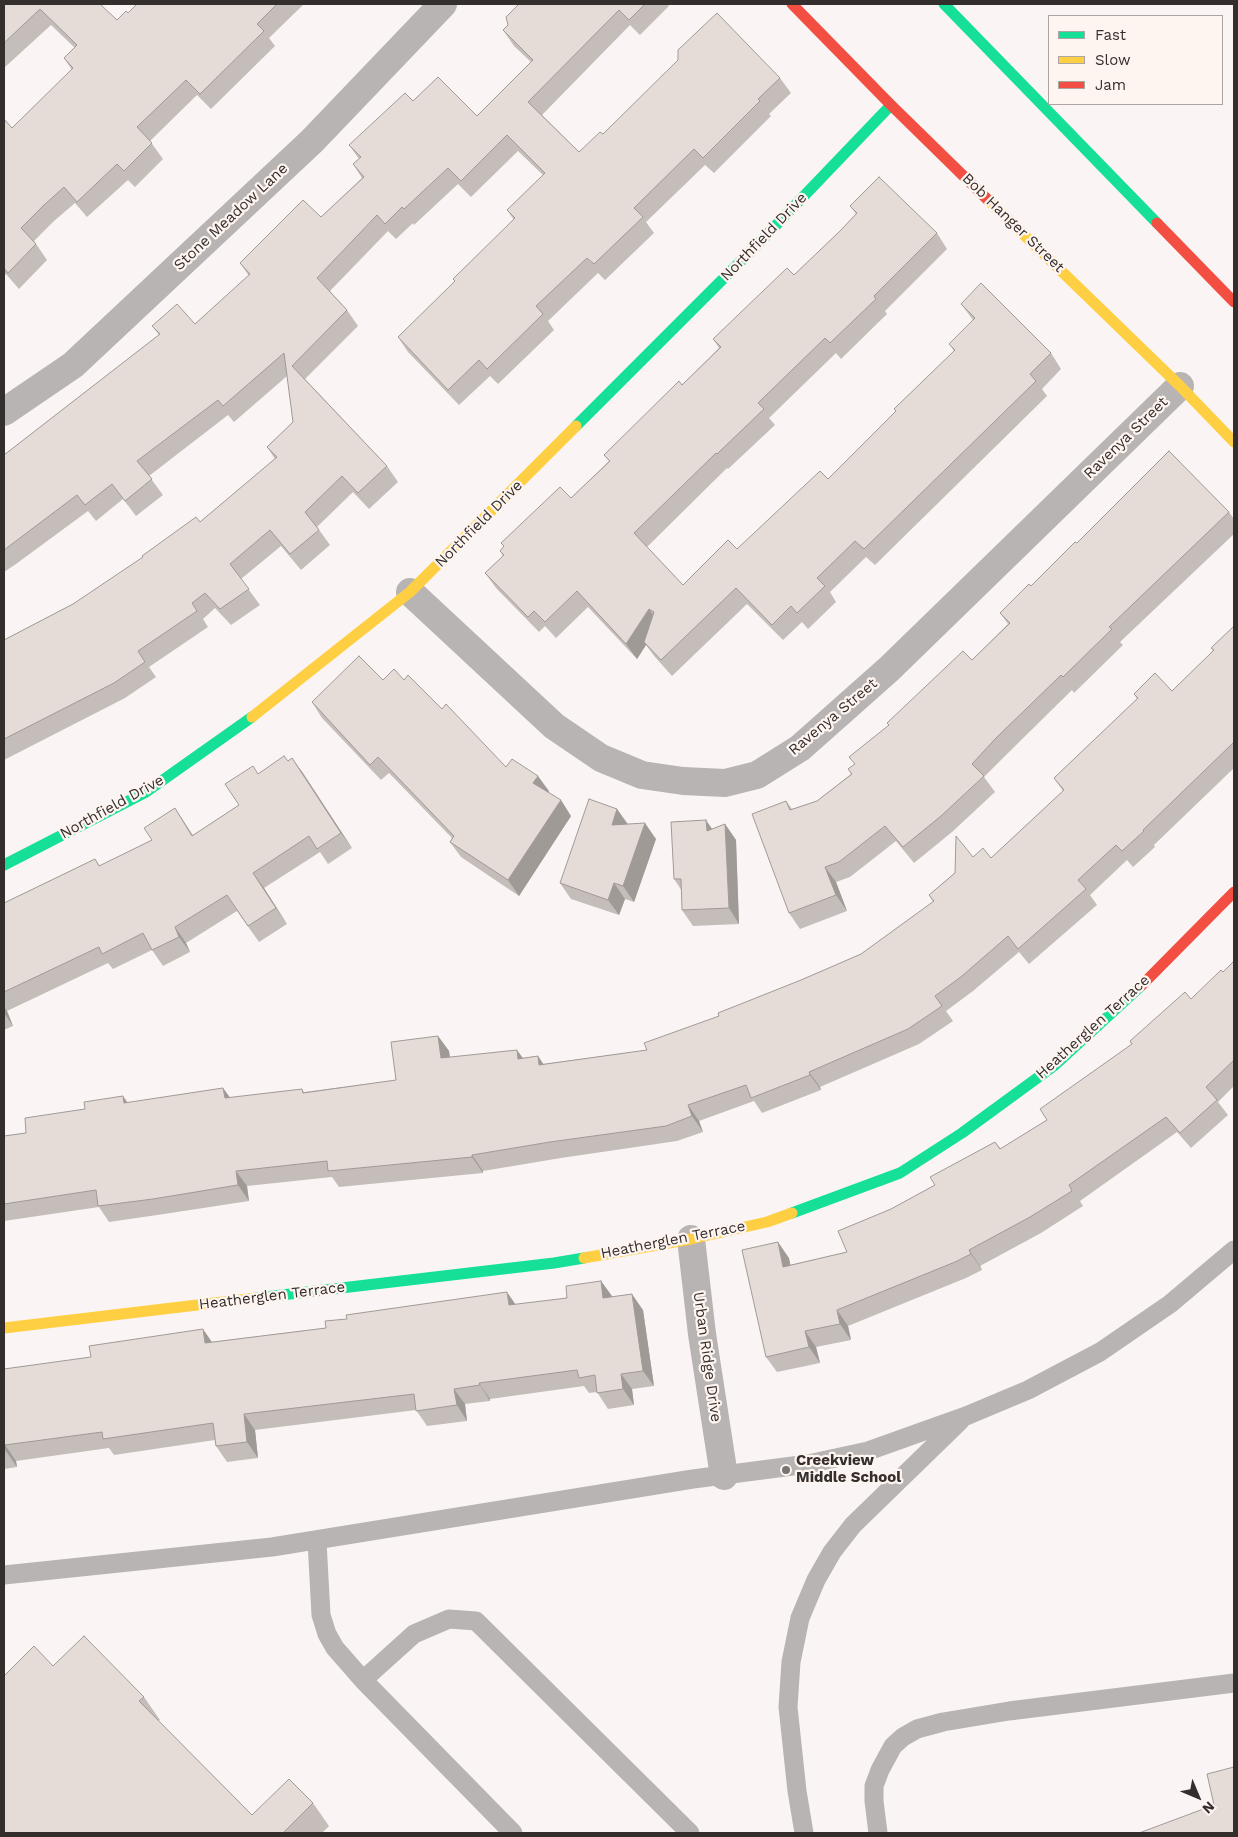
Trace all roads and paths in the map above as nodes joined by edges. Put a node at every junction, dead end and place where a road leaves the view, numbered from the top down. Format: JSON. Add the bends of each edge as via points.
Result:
{"nodes":[{"id":1,"x":443,"y":4,"type":"edge"},
{"id":2,"x":792,"y":4,"type":"edge"},
{"id":3,"x":944,"y":4,"type":"edge"},
{"id":4,"x":891,"y":105,"type":"junction"},
{"id":5,"x":1234,"y":302,"type":"edge"},
{"id":6,"x":1180,"y":386,"type":"junction"},
{"id":7,"x":4,"y":412,"type":"edge"},
{"id":8,"x":1234,"y":442,"type":"edge"},
{"id":9,"x":410,"y":592,"type":"junction"},
{"id":10,"x":4,"y":865,"type":"edge"},
{"id":11,"x":1234,"y":892,"type":"edge"},
{"id":12,"x":691,"y":1239,"type":"junction"},
{"id":13,"x":1234,"y":1250,"type":"edge"},
{"id":14,"x":4,"y":1328,"type":"edge"},
{"id":15,"x":966,"y":1416,"type":"junction"},
{"id":16,"x":724,"y":1476,"type":"junction"},
{"id":17,"x":317,"y":1540,"type":"junction"},
{"id":18,"x":4,"y":1575,"type":"edge"},
{"id":19,"x":363,"y":1680,"type":"junction"},
{"id":20,"x":1234,"y":1683,"type":"edge"},
{"id":21,"x":513,"y":1833,"type":"edge"},
{"id":22,"x":690,"y":1833,"type":"edge"},
{"id":23,"x":804,"y":1833,"type":"edge"},
{"id":24,"x":878,"y":1833,"type":"edge"}],
"edges":[{"from":1,"to":7,"type":"street","name":"Stone Meadow Lane","via":[[312,141],[73,365]]},
{"from":2,"to":4,"type":"street","name":"Bob Hanger Street"},
{"from":3,"to":5,"type":"street"},
{"from":4,"to":6,"type":"street","name":"Bob Hanger Street"},
{"from":4,"to":9,"type":"street","name":"Northfield Drive","via":[[758,244]]},
{"from":6,"to":8,"type":"street","name":"Bob Hanger Street"},
{"from":6,"to":9,"type":"street","name":"Ravenya Street","via":[[889,668],[800,748],[757,775],[725,784],[642,775],[601,758],[554,726]]},
{"from":9,"to":10,"type":"street","name":"Northfield Drive","via":[[269,705],[146,792]]},
{"from":11,"to":12,"type":"street","name":"Heatherglen Terrace","via":[[1126,1001],[1055,1065],[962,1133],[900,1173],[767,1222]]},
{"from":12,"to":14,"type":"street","name":"Heatherglen Terrace","via":[[554,1263]]},
{"from":12,"to":16,"type":"street","name":"Urban Ridge Drive"},
{"from":13,"to":15,"type":"lane","via":[[1170,1304],[1100,1352],[1028,1390]]},
{"from":15,"to":16,"type":"lane","via":[[868,1451],[808,1464]]},
{"from":15,"to":23,"type":"lane","via":[[853,1525],[816,1580],[800,1618],[788,1707]]},
{"from":16,"to":17,"type":"lane"},
{"from":17,"to":18,"type":"lane"},
{"from":17,"to":19,"type":"lane","via":[[321,1615],[327,1634]]},
{"from":19,"to":21,"type":"lane"},
{"from":19,"to":22,"type":"lane","via":[[414,1634],[449,1619],[476,1621]]},
{"from":20,"to":24,"type":"lane","via":[[1009,1711],[942,1722],[917,1730],[893,1746],[880,1770],[874,1786]]}]}
